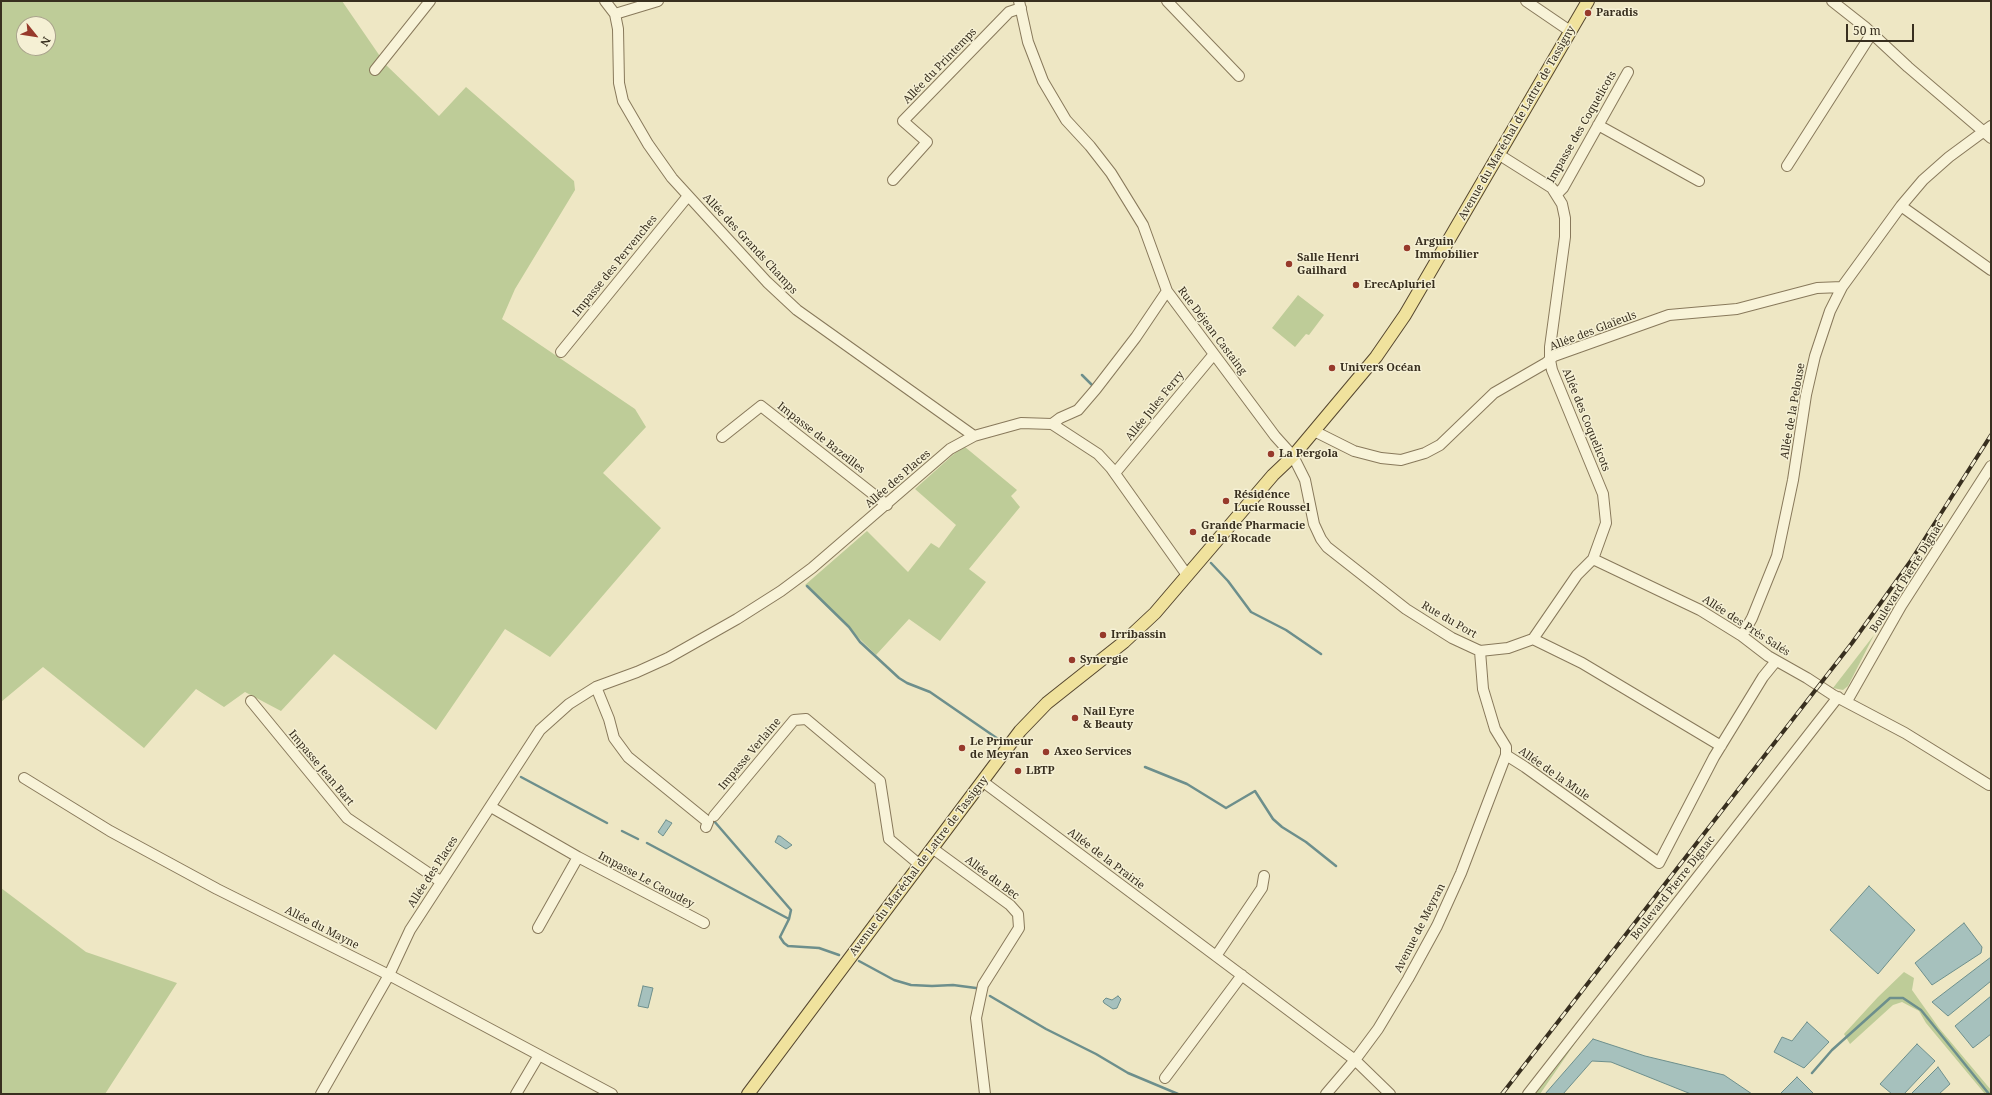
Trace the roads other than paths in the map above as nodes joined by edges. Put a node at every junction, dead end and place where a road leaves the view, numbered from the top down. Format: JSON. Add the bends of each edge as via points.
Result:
{"nodes":[{"id":1,"x":430,"y":1,"type":"edge"},
{"id":2,"x":605,"y":1,"type":"edge"},
{"id":3,"x":658,"y":1,"type":"edge"},
{"id":4,"x":1167,"y":1,"type":"edge"},
{"id":5,"x":1526,"y":1,"type":"edge"},
{"id":6,"x":1588,"y":1,"type":"edge"},
{"id":7,"x":1832,"y":1,"type":"edge"},
{"id":8,"x":1020,"y":4,"type":"edge"},
{"id":9,"x":615,"y":14,"type":"junction"},
{"id":10,"x":1570,"y":31,"type":"junction"},
{"id":11,"x":1872,"y":33,"type":"junction"},
{"id":12,"x":375,"y":70,"type":"dead end"},
{"id":13,"x":1628,"y":72,"type":"dead end"},
{"id":14,"x":1239,"y":76,"type":"dead end"},
{"id":15,"x":1598,"y":125,"type":"junction"},
{"id":16,"x":1991,"y":126,"type":"edge"},
{"id":17,"x":1982,"y":132,"type":"junction"},
{"id":18,"x":1991,"y":138,"type":"edge"},
{"id":19,"x":1498,"y":154,"type":"junction"},
{"id":20,"x":1787,"y":166,"type":"dead end"},
{"id":21,"x":893,"y":180,"type":"dead end"},
{"id":22,"x":1699,"y":181,"type":"dead end"},
{"id":23,"x":1557,"y":194,"type":"junction"},
{"id":24,"x":688,"y":196,"type":"junction"},
{"id":25,"x":1901,"y":206,"type":"junction"},
{"id":26,"x":1989,"y":267,"type":"edge"},
{"id":27,"x":1842,"y":287,"type":"junction"},
{"id":28,"x":1167,"y":291,"type":"junction"},
{"id":29,"x":561,"y":352,"type":"dead end"},
{"id":30,"x":1214,"y":354,"type":"junction"},
{"id":31,"x":1550,"y":360,"type":"junction"},
{"id":32,"x":1052,"y":424,"type":"junction"},
{"id":33,"x":1314,"y":431,"type":"junction"},
{"id":34,"x":974,"y":436,"type":"junction"},
{"id":35,"x":722,"y":437,"type":"dead end"},
{"id":36,"x":1293,"y":456,"type":"junction"},
{"id":37,"x":1991,"y":466,"type":"edge"},
{"id":38,"x":1115,"y":474,"type":"junction"},
{"id":39,"x":887,"y":505,"type":"junction"},
{"id":40,"x":1593,"y":559,"type":"junction"},
{"id":41,"x":1187,"y":575,"type":"junction"},
{"id":42,"x":1742,"y":636,"type":"junction"},
{"id":43,"x":1533,"y":639,"type":"junction"},
{"id":44,"x":1480,"y":651,"type":"junction"},
{"id":45,"x":1776,"y":661,"type":"junction"},
{"id":46,"x":596,"y":687,"type":"junction"},
{"id":47,"x":1842,"y":699,"type":"junction"},
{"id":48,"x":251,"y":701,"type":"dead end"},
{"id":49,"x":1721,"y":746,"type":"junction"},
{"id":50,"x":1506,"y":756,"type":"junction"},
{"id":51,"x":24,"y":778,"type":"dead end"},
{"id":52,"x":982,"y":781,"type":"junction"},
{"id":53,"x":1989,"y":785,"type":"dead end"},
{"id":54,"x":491,"y":807,"type":"junction"},
{"id":55,"x":714,"y":816,"type":"dead end"},
{"id":56,"x":706,"y":827,"type":"dead end"},
{"id":57,"x":932,"y":848,"type":"junction"},
{"id":58,"x":578,"y":857,"type":"junction"},
{"id":59,"x":920,"y":865,"type":"junction"},
{"id":60,"x":1264,"y":876,"type":"dead end"},
{"id":61,"x":440,"y":881,"type":"junction"},
{"id":62,"x":704,"y":923,"type":"dead end"},
{"id":63,"x":538,"y":928,"type":"dead end"},
{"id":64,"x":1216,"y":956,"type":"junction"},
{"id":65,"x":389,"y":975,"type":"junction"},
{"id":66,"x":1242,"y":975,"type":"junction"},
{"id":67,"x":539,"y":1055,"type":"junction"},
{"id":68,"x":1355,"y":1060,"type":"junction"},
{"id":69,"x":1166,"y":1078,"type":"dead end"},
{"id":70,"x":321,"y":1094,"type":"edge"},
{"id":71,"x":516,"y":1094,"type":"edge"},
{"id":72,"x":612,"y":1094,"type":"edge"},
{"id":73,"x":748,"y":1094,"type":"edge"},
{"id":74,"x":985,"y":1094,"type":"edge"},
{"id":75,"x":1326,"y":1094,"type":"edge"},
{"id":76,"x":1390,"y":1094,"type":"edge"},
{"id":77,"x":1528,"y":1094,"type":"edge"}],
"edges":[{"from":1,"to":12,"type":"street"},
{"from":2,"to":9,"type":"street","name":"Allée des Grands Champs"},
{"from":3,"to":9,"type":"street"},
{"from":4,"to":14,"type":"street"},
{"from":5,"to":10,"type":"street"},
{"from":6,"to":10,"type":"main road","name":"Avenue du Maréchal de Lattre de Tassigny"},
{"from":7,"to":11,"type":"street"},
{"from":8,"to":21,"type":"street","name":"Allée du Printemps","via":[[1009,12],[903,121],[927,142]]},
{"from":8,"to":28,"type":"street","name":"Rue Déjean Castaing","via":[[1028,42],[1043,81],[1066,120],[1111,173],[1143,225]]},
{"from":9,"to":24,"type":"street","name":"Allée des Grands Champs","via":[[618,29],[619,90],[623,101],[663,167]]},
{"from":10,"to":19,"type":"main road","name":"Avenue du Maréchal de Lattre de Tassigny"},
{"from":11,"to":17,"type":"street"},
{"from":11,"to":20,"type":"street"},
{"from":13,"to":15,"type":"street","name":"Impasse des Coquelicots"},
{"from":15,"to":22,"type":"street"},
{"from":15,"to":23,"type":"street","name":"Impasse des Coquelicots","via":[[1563,188]]},
{"from":16,"to":17,"type":"street","name":"Allée de la Pelouse"},
{"from":17,"to":18,"type":"street"},
{"from":17,"to":25,"type":"street","name":"Allée de la Pelouse","via":[[1923,180]]},
{"from":19,"to":23,"type":"street","via":[[1548,185]]},
{"from":19,"to":33,"type":"main road","name":"Avenue du Maréchal de Lattre de Tassigny","via":[[1400,322],[1376,357]]},
{"from":23,"to":31,"type":"street","name":"Allée des Coquelicots","via":[[1565,218],[1565,237]]},
{"from":24,"to":29,"type":"street","name":"Impasse des Pervenches"},
{"from":24,"to":34,"type":"street","name":"Allée des Grands Champs","via":[[767,282],[797,310]]},
{"from":25,"to":26,"type":"street"},
{"from":25,"to":27,"type":"street","name":"Allée de la Pelouse"},
{"from":27,"to":31,"type":"street","name":"Allée des Glaïeuls","via":[[1817,288],[1737,308],[1669,315],[1554,356]]},
{"from":27,"to":42,"type":"street","name":"Allée de la Pelouse","via":[[1830,311],[1815,356],[1777,556]]},
{"from":28,"to":30,"type":"street","name":"Rue Déjean Castaing"},
{"from":28,"to":32,"type":"street","via":[[1136,337],[1078,410]]},
{"from":30,"to":36,"type":"street","name":"Rue Déjean Castaing"},
{"from":30,"to":38,"type":"street","name":"Allée Jules Ferry"},
{"from":31,"to":33,"type":"street","name":"Allée des Glaïeuls","via":[[1494,393],[1440,445],[1425,453],[1401,460],[1381,458],[1354,451]]},
{"from":31,"to":40,"type":"street","name":"Allée des Coquelicots","via":[[1603,494],[1606,524]]},
{"from":32,"to":34,"type":"street","name":"Allée des Places","via":[[1021,423]]},
{"from":32,"to":38,"type":"street","via":[[1098,454]]},
{"from":33,"to":36,"type":"main road","name":"Avenue du Maréchal de Lattre de Tassigny"},
{"from":34,"to":39,"type":"street","name":"Allée des Places","via":[[950,449]]},
{"from":35,"to":39,"type":"street","name":"Impasse de Bazeilles","via":[[761,406]]},
{"from":36,"to":41,"type":"main road","name":"Avenue du Maréchal de Lattre de Tassigny","via":[[1272,475]]},
{"from":36,"to":44,"type":"street","name":"Rue du Port","via":[[1305,480],[1314,524],[1320,539],[1327,547],[1406,609],[1452,638]]},
{"from":37,"to":47,"type":"street","name":"Boulevard Pierre Dignac"},
{"from":38,"to":41,"type":"street"},
{"from":39,"to":46,"type":"street","name":"Allée des Places","via":[[812,568],[737,619],[668,658]]},
{"from":40,"to":42,"type":"street","name":"Allée des Prés Salés","via":[[1700,610]]},
{"from":40,"to":43,"type":"street","via":[[1577,575]]},
{"from":41,"to":52,"type":"main road","name":"Avenue du Maréchal de Lattre de Tassigny","via":[[1140,629],[1036,714]]},
{"from":42,"to":45,"type":"street","name":"Allée des Prés Salés"},
{"from":43,"to":44,"type":"street","name":"Rue du Port","via":[[1508,648]]},
{"from":43,"to":49,"type":"street","via":[[1582,663]]},
{"from":44,"to":50,"type":"street","name":"Allée de la Mule","via":[[1483,689],[1495,729],[1506,746]]},
{"from":45,"to":47,"type":"street","name":"Allée des Prés Salés"},
{"from":45,"to":49,"type":"street","via":[[1763,677]]},
{"from":46,"to":54,"type":"street","name":"Allée des Places","via":[[569,704],[540,730]]},
{"from":46,"to":56,"type":"street","via":[[614,738],[628,757],[708,822]]},
{"from":47,"to":53,"type":"street","name":"Allée des Prés Salés","via":[[1905,733]]},
{"from":47,"to":77,"type":"street","name":"Boulevard Pierre Dignac"},
{"from":48,"to":61,"type":"street","name":"Impasse Jean Bart","via":[[347,818]]},
{"from":49,"to":50,"type":"street","name":"Allée de la Mule","via":[[1659,863]]},
{"from":50,"to":68,"type":"street","name":"Avenue de Meyran","via":[[1461,873],[1437,926],[1391,1009]]},
{"from":51,"to":65,"type":"street","name":"Allée du Mayne","via":[[110,831],[218,889]]},
{"from":52,"to":57,"type":"main road","name":"Avenue du Maréchal de Lattre de Tassigny"},
{"from":52,"to":64,"type":"street","name":"Allée de la Prairie"},
{"from":54,"to":58,"type":"street","name":"Impasse Le Caoudey"},
{"from":54,"to":61,"type":"street","name":"Allée des Places"},
{"from":55,"to":59,"type":"street","name":"Impasse Verlaine","via":[[794,720],[806,719],[880,781],[889,839]]},
{"from":57,"to":59,"type":"main road","name":"Avenue du Maréchal de Lattre de Tassigny"},
{"from":57,"to":74,"type":"street","name":"Allée du Bec","via":[[1010,905],[1018,914],[1019,928],[983,985],[976,1018]]},
{"from":58,"to":62,"type":"street","name":"Impasse Le Caoudey"},
{"from":58,"to":63,"type":"street"},
{"from":59,"to":73,"type":"main road","name":"Avenue du Maréchal de Lattre de Tassigny"},
{"from":60,"to":64,"type":"street","via":[[1262,888]]},
{"from":61,"to":65,"type":"street","name":"Allée des Places","via":[[410,930]]},
{"from":64,"to":66,"type":"street","name":"Allée de la Prairie"},
{"from":65,"to":67,"type":"street","name":"Allée du Mayne"},
{"from":65,"to":70,"type":"street","name":"Allée des Places"},
{"from":66,"to":68,"type":"street","name":"Allée de la Prairie"},
{"from":66,"to":69,"type":"street"},
{"from":67,"to":71,"type":"street"},
{"from":67,"to":72,"type":"street","name":"Allée du Mayne"},
{"from":68,"to":75,"type":"street","name":"Avenue de Meyran"},
{"from":68,"to":76,"type":"street","name":"Allée de la Prairie"}]}
